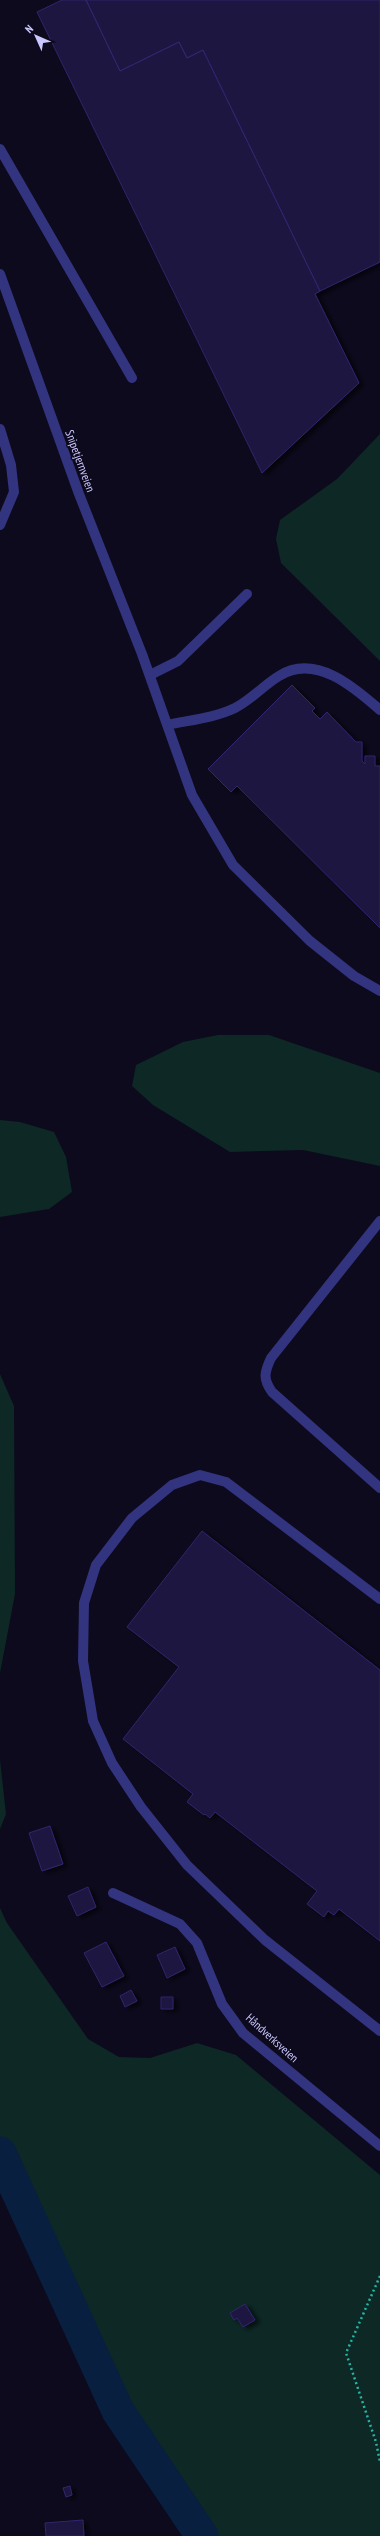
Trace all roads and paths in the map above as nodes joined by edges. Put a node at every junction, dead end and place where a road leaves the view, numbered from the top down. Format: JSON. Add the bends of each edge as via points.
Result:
{"nodes":[{"id":1,"x":0,"y":149,"type":"edge"},
{"id":2,"x":0,"y":274,"type":"edge"},
{"id":3,"x":132,"y":378,"type":"dead end"},
{"id":4,"x":0,"y":429,"type":"edge"},
{"id":5,"x":0,"y":525,"type":"edge"},
{"id":6,"x":247,"y":594,"type":"dead end"},
{"id":7,"x":150,"y":675,"type":"junction"},
{"id":8,"x":380,"y":710,"type":"edge"},
{"id":9,"x":167,"y":725,"type":"junction"},
{"id":10,"x":380,"y":991,"type":"edge"},
{"id":11,"x":380,"y":1222,"type":"edge"},
{"id":12,"x":380,"y":1488,"type":"edge"},
{"id":13,"x":380,"y":1600,"type":"edge"},
{"id":14,"x":113,"y":1893,"type":"dead end"},
{"id":15,"x":380,"y":2031,"type":"edge"},
{"id":16,"x":380,"y":2146,"type":"edge"},
{"id":17,"x":380,"y":2276,"type":"edge"},
{"id":18,"x":380,"y":2462,"type":"edge"}],
"edges":[{"from":1,"to":3,"type":"street"},
{"from":2,"to":7,"type":"street","name":"Snipetjernveien","via":[[78,494]]},
{"from":4,"to":5,"type":"street","via":[[11,465],[14,492]]},
{"from":6,"to":7,"type":"street","via":[[178,661]]},
{"from":7,"to":9,"type":"street","name":"Snipetjernveien"},
{"from":8,"to":9,"type":"street","via":[[358,691],[329,674],[311,668],[300,668],[291,669],[278,676],[236,707],[214,716]]},
{"from":9,"to":10,"type":"street","name":"Snipetjernveien","via":[[192,795],[233,865],[310,941],[354,976]]},
{"from":11,"to":12,"type":"street","via":[[271,1358],[264,1372],[264,1382],[272,1392]]},
{"from":13,"to":15,"type":"street","via":[[226,1482],[200,1476],[172,1485],[132,1518],[96,1565],[84,1603],[83,1662],[94,1721],[112,1763],[141,1807],[187,1865],[265,1940]]},
{"from":14,"to":16,"type":"street","name":"Håndverksveien","via":[[180,1924],[196,1943],[222,2004],[243,2033]]},
{"from":17,"to":18,"type":"path","via":[[346,2353],[376,2442]]}]}
